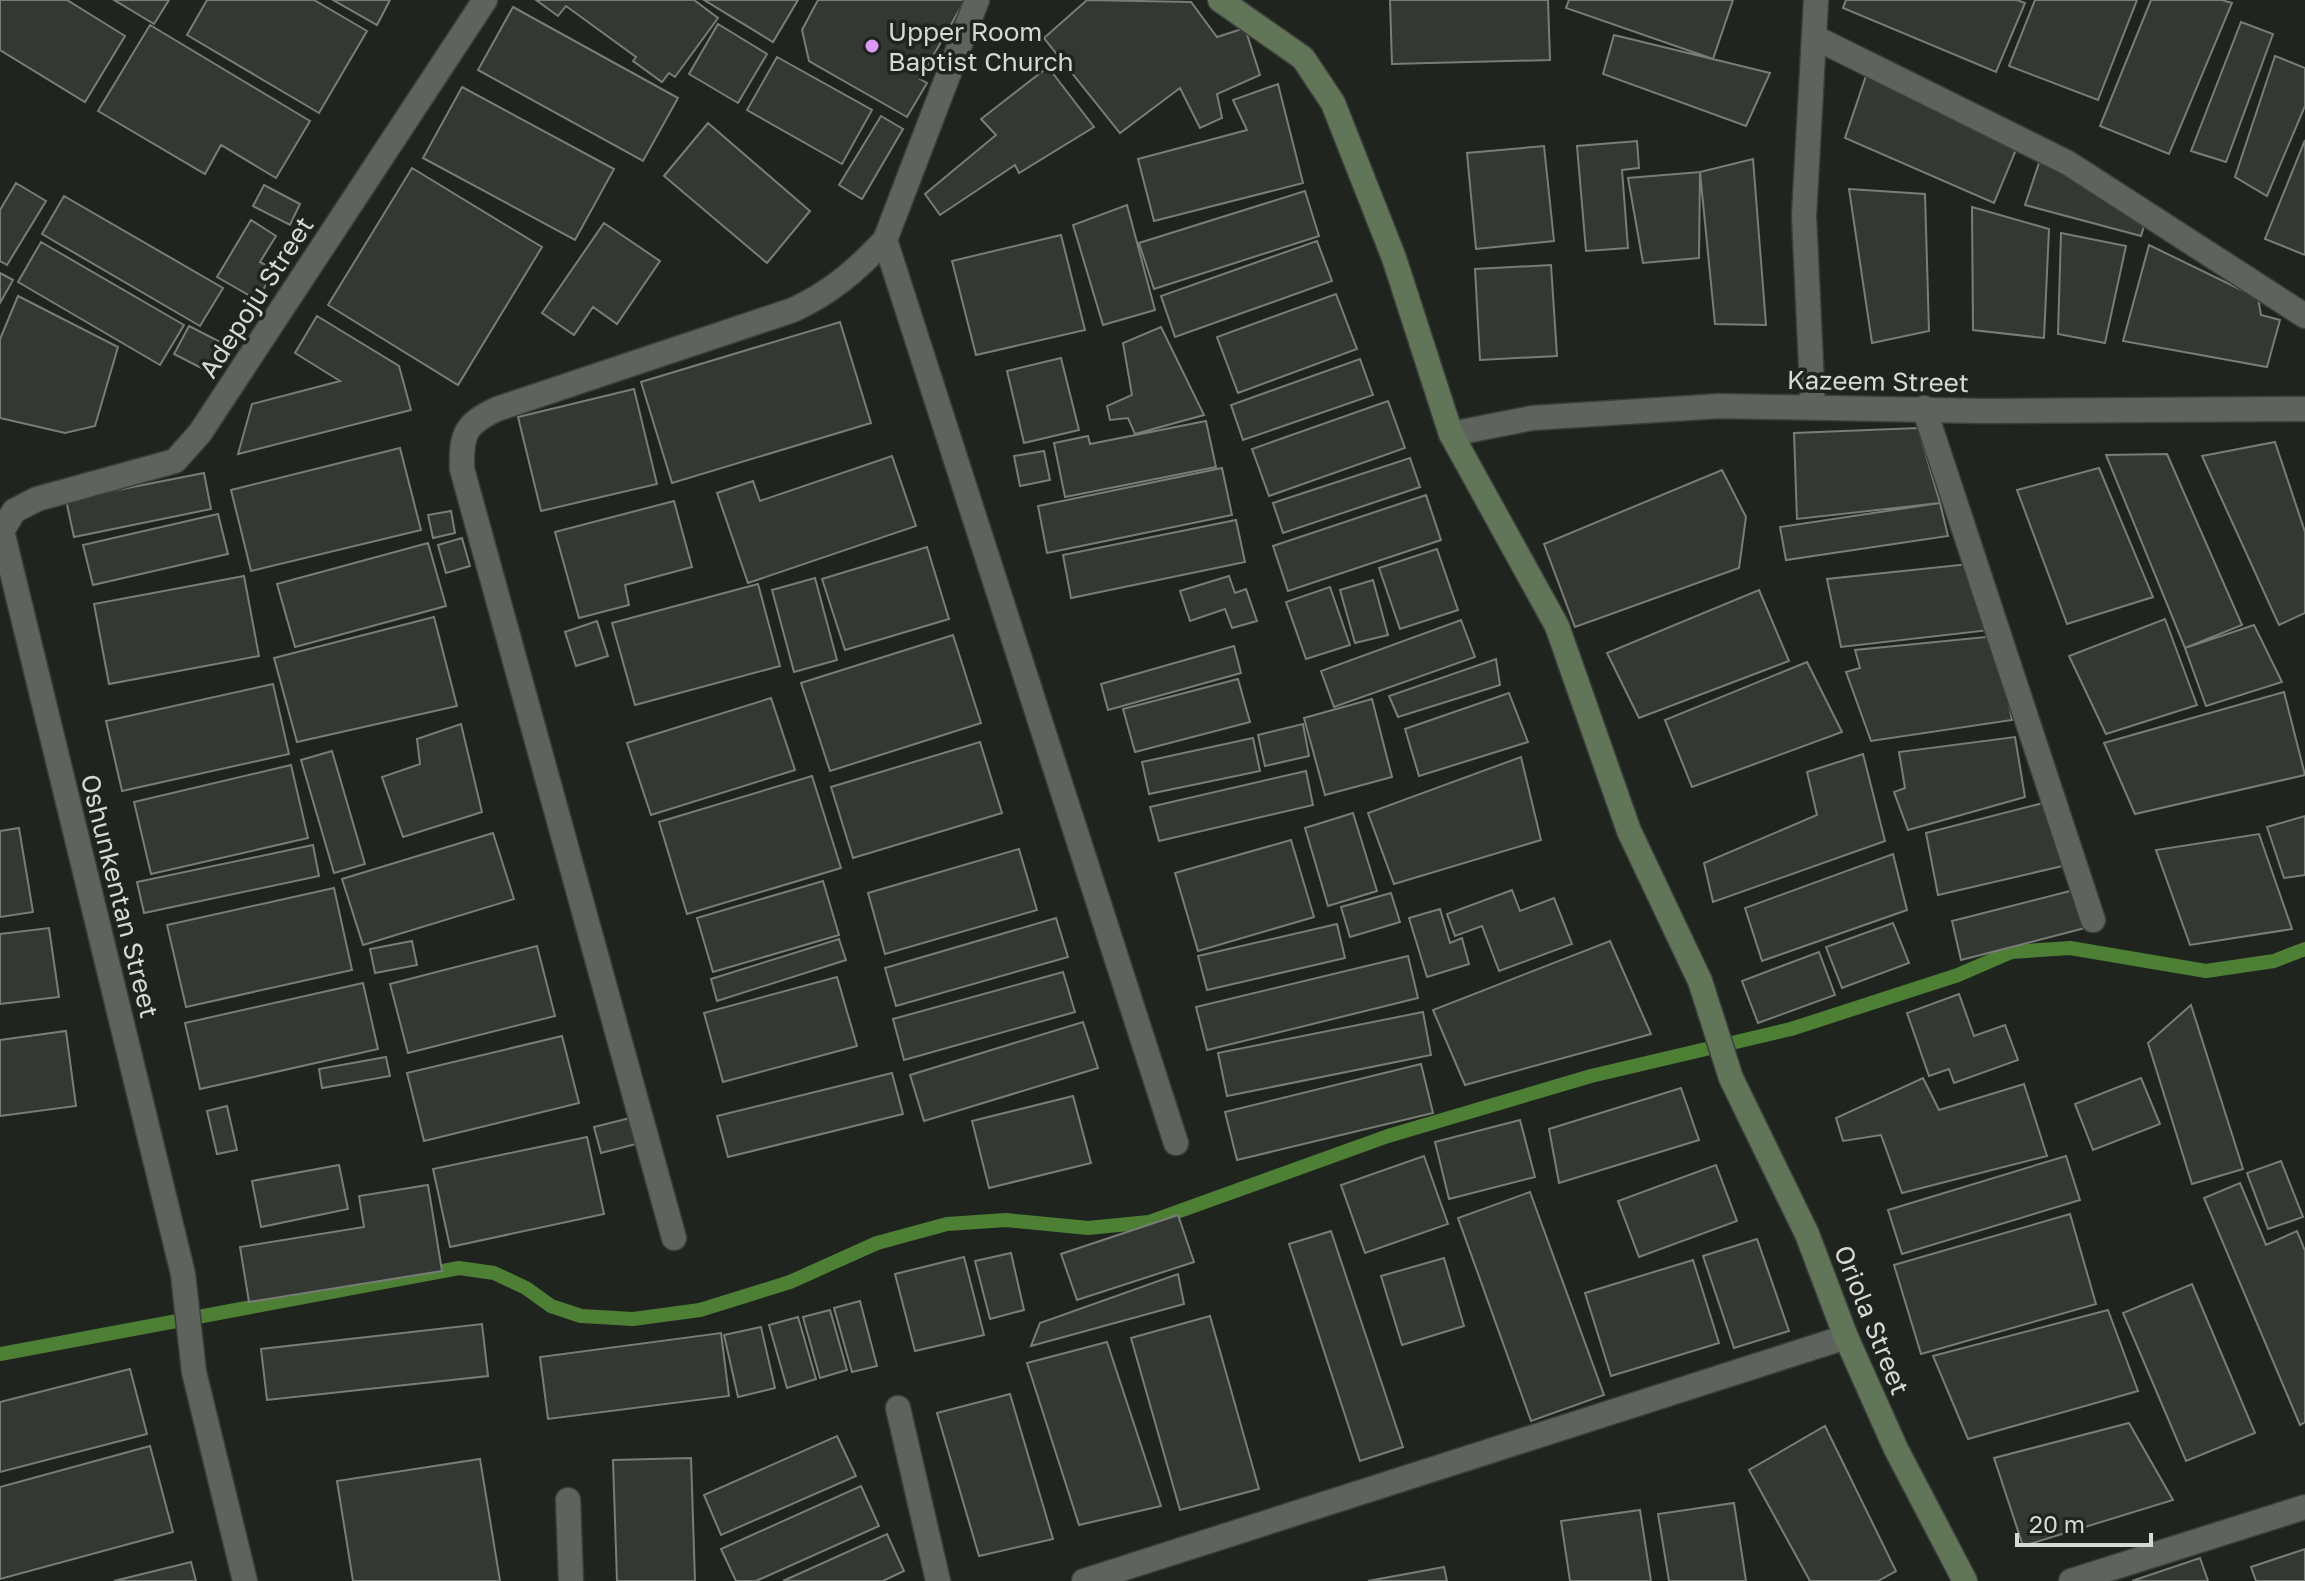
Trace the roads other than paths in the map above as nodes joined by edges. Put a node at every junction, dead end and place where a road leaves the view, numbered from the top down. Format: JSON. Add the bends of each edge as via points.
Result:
{"nodes":[{"id":1,"x":485,"y":0,"type":"edge"},
{"id":2,"x":977,"y":0,"type":"edge"},
{"id":3,"x":1220,"y":0,"type":"edge"},
{"id":4,"x":1816,"y":0,"type":"edge"},
{"id":5,"x":1816,"y":38,"type":"junction"},
{"id":6,"x":885,"y":240,"type":"junction"},
{"id":7,"x":2305,"y":316,"type":"edge"},
{"id":8,"x":1813,"y":407,"type":"junction"},
{"id":9,"x":1924,"y":408,"type":"junction"},
{"id":10,"x":2305,"y":409,"type":"edge"},
{"id":11,"x":1451,"y":434,"type":"junction"},
{"id":12,"x":2,"y":531,"type":"joint"},
{"id":13,"x":2093,"y":920,"type":"dead end"},
{"id":14,"x":1176,"y":1143,"type":"dead end"},
{"id":15,"x":674,"y":1238,"type":"dead end"},
{"id":16,"x":1846,"y":1337,"type":"junction"},
{"id":17,"x":898,"y":1408,"type":"dead end"},
{"id":18,"x":568,"y":1500,"type":"dead end"},
{"id":19,"x":2305,"y":1507,"type":"edge"},
{"id":20,"x":245,"y":1581,"type":"edge"},
{"id":21,"x":571,"y":1581,"type":"edge"},
{"id":22,"x":938,"y":1581,"type":"edge"},
{"id":23,"x":1084,"y":1581,"type":"edge"},
{"id":24,"x":1965,"y":1581,"type":"edge"},
{"id":25,"x":2071,"y":1581,"type":"edge"}],
"edges":[{"from":1,"to":12,"type":"street","name":"Adepoju Street","via":[[200,433],[175,461],[37,499],[14,511]]},
{"from":2,"to":6,"type":"street"},
{"from":3,"to":11,"type":"street","name":"Oriola Street","via":[[1303,58],[1333,103],[1394,258]]},
{"from":4,"to":5,"type":"street"},
{"from":5,"to":7,"type":"street","via":[[2068,163]]},
{"from":5,"to":8,"type":"street","via":[[1804,216]]},
{"from":6,"to":14,"type":"street"},
{"from":6,"to":15,"type":"street","via":[[825,295],[497,409],[474,420],[462,442],[462,469]]},
{"from":8,"to":9,"type":"street","name":"Kazeem Street"},
{"from":8,"to":11,"type":"street","name":"Kazeem Street","via":[[1720,406],[1547,417]]},
{"from":9,"to":10,"type":"street","name":"Kazeem Street"},
{"from":9,"to":13,"type":"street"},
{"from":11,"to":16,"type":"street","name":"Oriola Street","via":[[1557,626],[1629,831],[1700,981],[1731,1078],[1807,1234]]},
{"from":12,"to":20,"type":"street","name":"Oshunkentan Street","via":[[183,1274],[194,1372]]},
{"from":16,"to":23,"type":"street"},
{"from":16,"to":24,"type":"street","name":"Oriola Street","via":[[1896,1449]]},
{"from":17,"to":22,"type":"street"},
{"from":18,"to":21,"type":"street"},
{"from":19,"to":25,"type":"street"}]}
